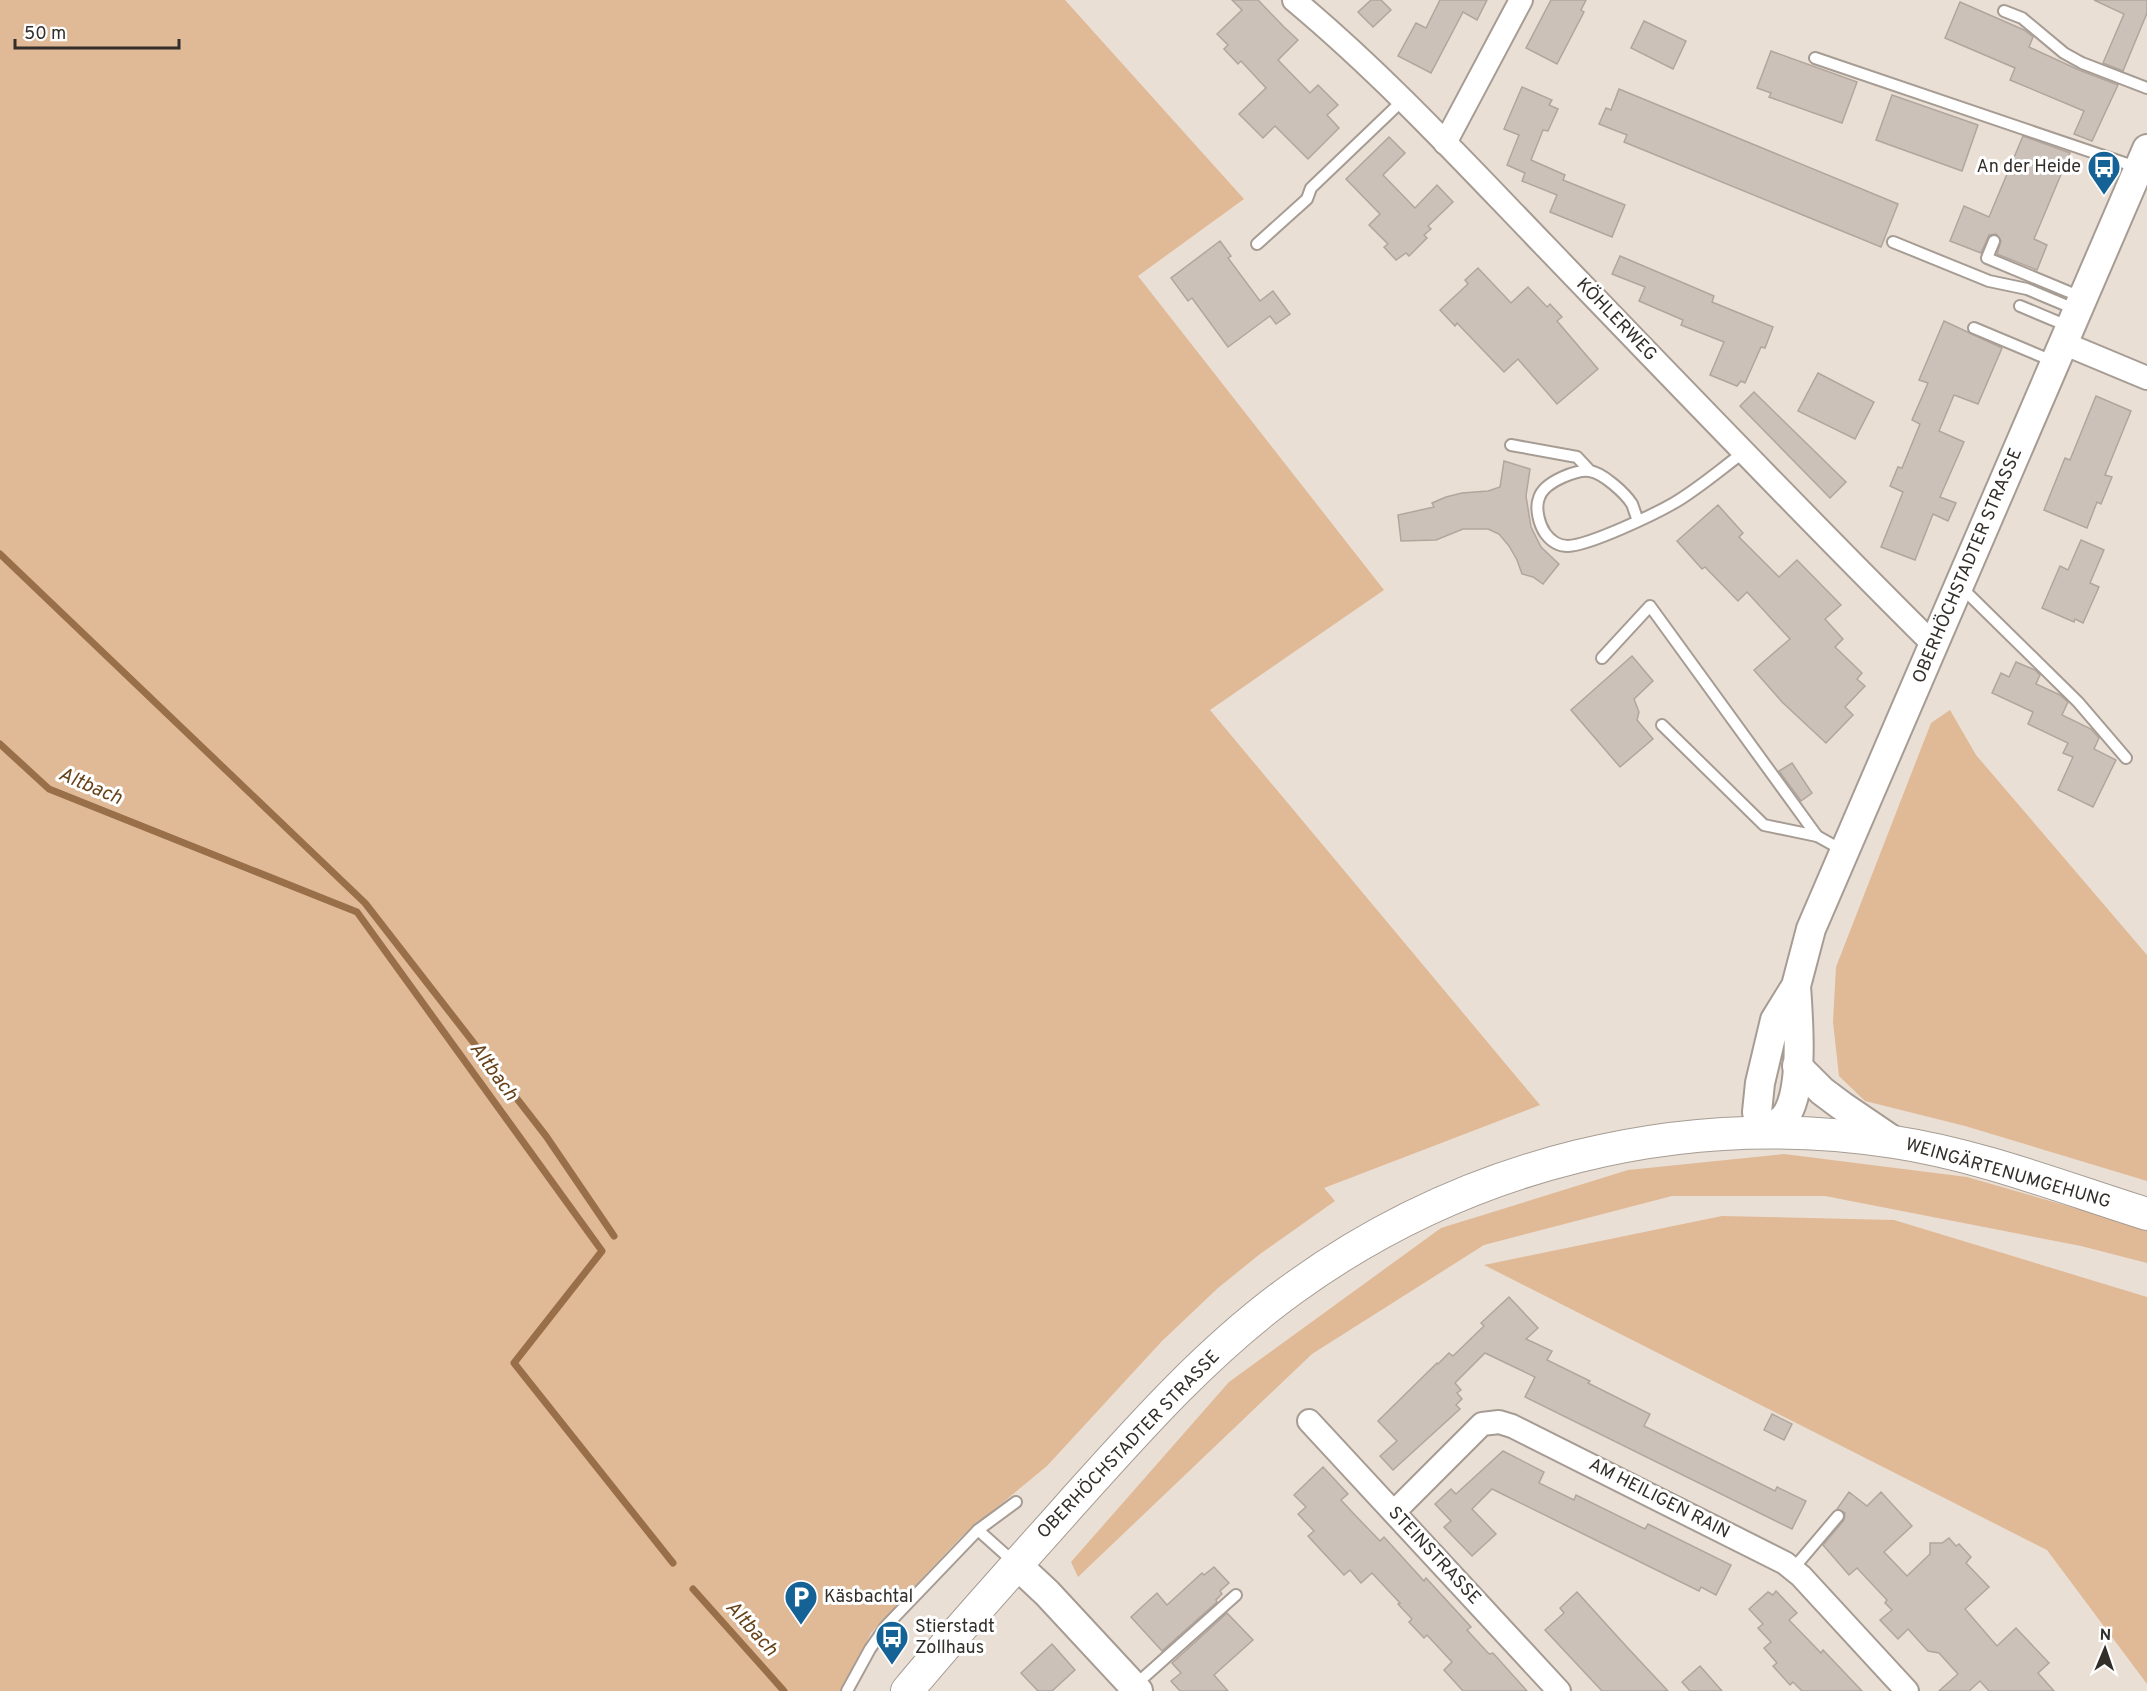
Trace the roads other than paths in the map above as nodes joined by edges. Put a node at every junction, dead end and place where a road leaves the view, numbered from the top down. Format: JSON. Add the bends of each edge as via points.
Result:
{"nodes":[{"id":1,"x":1294,"y":0,"type":"edge"},
{"id":2,"x":1521,"y":0,"type":"edge"},
{"id":3,"x":2004,"y":11,"type":"dead end"},
{"id":4,"x":1815,"y":58,"type":"dead end"},
{"id":5,"x":2147,"y":88,"type":"edge"},
{"id":6,"x":1402,"y":101,"type":"junction"},
{"id":7,"x":1445,"y":143,"type":"junction"},
{"id":8,"x":2143,"y":158,"type":"edge"},
{"id":9,"x":1994,"y":241,"type":"dead end"},
{"id":10,"x":1893,"y":242,"type":"dead end"},
{"id":11,"x":1257,"y":244,"type":"dead end"},
{"id":12,"x":2020,"y":306,"type":"dead end"},
{"id":13,"x":1974,"y":328,"type":"dead end"},
{"id":14,"x":2069,"y":328,"type":"junction"},
{"id":15,"x":2147,"y":378,"type":"edge"},
{"id":16,"x":1511,"y":445,"type":"dead end"},
{"id":17,"x":1744,"y":452,"type":"junction"},
{"id":18,"x":1590,"y":471,"type":"junction"},
{"id":19,"x":1638,"y":521,"type":"junction"},
{"id":20,"x":1959,"y":586,"type":"junction"},
{"id":21,"x":1934,"y":645,"type":"junction"},
{"id":22,"x":1602,"y":658,"type":"dead end"},
{"id":23,"x":1662,"y":725,"type":"dead end"},
{"id":24,"x":2126,"y":758,"type":"dead end"},
{"id":25,"x":1817,"y":836,"type":"junction"},
{"id":26,"x":1845,"y":851,"type":"junction"},
{"id":27,"x":1796,"y":986,"type":"junction"},
{"id":28,"x":1797,"y":1066,"type":"junction"},
{"id":29,"x":1761,"y":1133,"type":"junction"},
{"id":30,"x":1895,"y":1142,"type":"junction"},
{"id":31,"x":2147,"y":1214,"type":"edge"},
{"id":32,"x":1308,"y":1421,"type":"dead end"},
{"id":33,"x":1016,"y":1502,"type":"dead end"},
{"id":34,"x":1394,"y":1512,"type":"junction"},
{"id":35,"x":1838,"y":1516,"type":"dead end"},
{"id":36,"x":978,"y":1530,"type":"junction"},
{"id":37,"x":1016,"y":1564,"type":"junction"},
{"id":38,"x":1793,"y":1569,"type":"junction"},
{"id":39,"x":1236,"y":1595,"type":"dead end"},
{"id":40,"x":1136,"y":1689,"type":"edge"},
{"id":41,"x":847,"y":1691,"type":"edge"},
{"id":42,"x":907,"y":1691,"type":"edge"},
{"id":43,"x":1559,"y":1691,"type":"edge"},
{"id":44,"x":1907,"y":1691,"type":"edge"}],
"edges":[{"from":1,"to":6,"type":"street","name":"KÖHLERWEG"},
{"from":2,"to":7,"type":"street"},
{"from":3,"to":5,"type":"lane","via":[[2022,18],[2073,58]]},
{"from":4,"to":8,"type":"lane"},
{"from":6,"to":7,"type":"street","name":"KÖHLERWEG"},
{"from":6,"to":11,"type":"lane","via":[[1311,188],[1307,199]]},
{"from":7,"to":17,"type":"street","name":"KÖHLERWEG"},
{"from":8,"to":14,"type":"street","name":"OBERHÖCHSTADTER STRASSE"},
{"from":9,"to":14,"type":"lane","via":[[1987,258]]},
{"from":10,"to":14,"type":"lane","via":[[1989,281],[2027,289]]},
{"from":12,"to":14,"type":"lane"},
{"from":13,"to":14,"type":"lane"},
{"from":14,"to":15,"type":"street"},
{"from":14,"to":20,"type":"street","name":"OBERHÖCHSTADTER STRASSE"},
{"from":16,"to":18,"type":"lane","via":[[1577,457]]},
{"from":17,"to":19,"type":"lane","via":[[1675,503]]},
{"from":17,"to":21,"type":"street","name":"KÖHLERWEG"},
{"from":18,"to":19,"type":"lane","via":[[1620,489]]},
{"from":18,"to":19,"type":"lane","via":[[1559,479],[1539,497],[1537,510],[1548,538],[1565,546],[1578,544]]},
{"from":20,"to":21,"type":"street","name":"OBERHÖCHSTADTER STRASSE"},
{"from":20,"to":24,"type":"lane","via":[[2078,702]]},
{"from":21,"to":26,"type":"street","name":"OBERHÖCHSTADTER STRASSE"},
{"from":22,"to":25,"type":"lane","via":[[1650,606]]},
{"from":23,"to":25,"type":"lane","via":[[1764,825]]},
{"from":25,"to":26,"type":"lane"},
{"from":26,"to":27,"type":"street","name":"OBERHÖCHSTADTER STRASSE","via":[[1811,929]]},
{"from":27,"to":28,"type":"street","name":"OBERHÖCHSTADTER STRASSE"},
{"from":27,"to":29,"type":"street","name":"OBERHÖCHSTADTER STRASSE","via":[[1775,1020],[1760,1083],[1757,1112]]},
{"from":28,"to":29,"type":"street","name":"OBERHÖCHSTADTER STRASSE","via":[[1795,1090],[1785,1116]]},
{"from":28,"to":30,"type":"street","via":[[1822,1091]]},
{"from":29,"to":30,"type":"main road","name":"WEINGÄRTENUMGEHUNG"},
{"from":29,"to":37,"type":"main road","name":"OBERHÖCHSTADTER STRASSE","via":[[1705,1135],[1583,1154],[1487,1183],[1384,1230],[1290,1290],[1226,1344],[1169,1398]]},
{"from":30,"to":31,"type":"main road","name":"WEINGÄRTENUMGEHUNG","via":[[1969,1159]]},
{"from":32,"to":34,"type":"street","name":"STEINSTRASSE"},
{"from":33,"to":36,"type":"lane"},
{"from":34,"to":38,"type":"street","name":"AM HEILIGEN RAIN","via":[[1482,1424],[1499,1422]]},
{"from":34,"to":43,"type":"street","name":"STEINSTRASSE"},
{"from":35,"to":38,"type":"lane"},
{"from":36,"to":37,"type":"lane"},
{"from":36,"to":41,"type":"lane","via":[[886,1626]]},
{"from":37,"to":40,"type":"street"},
{"from":37,"to":42,"type":"main road","name":"OBERHÖCHSTADTER STRASSE"},
{"from":38,"to":44,"type":"street","name":"AM HEILIGEN RAIN"},
{"from":39,"to":40,"type":"lane"}]}
